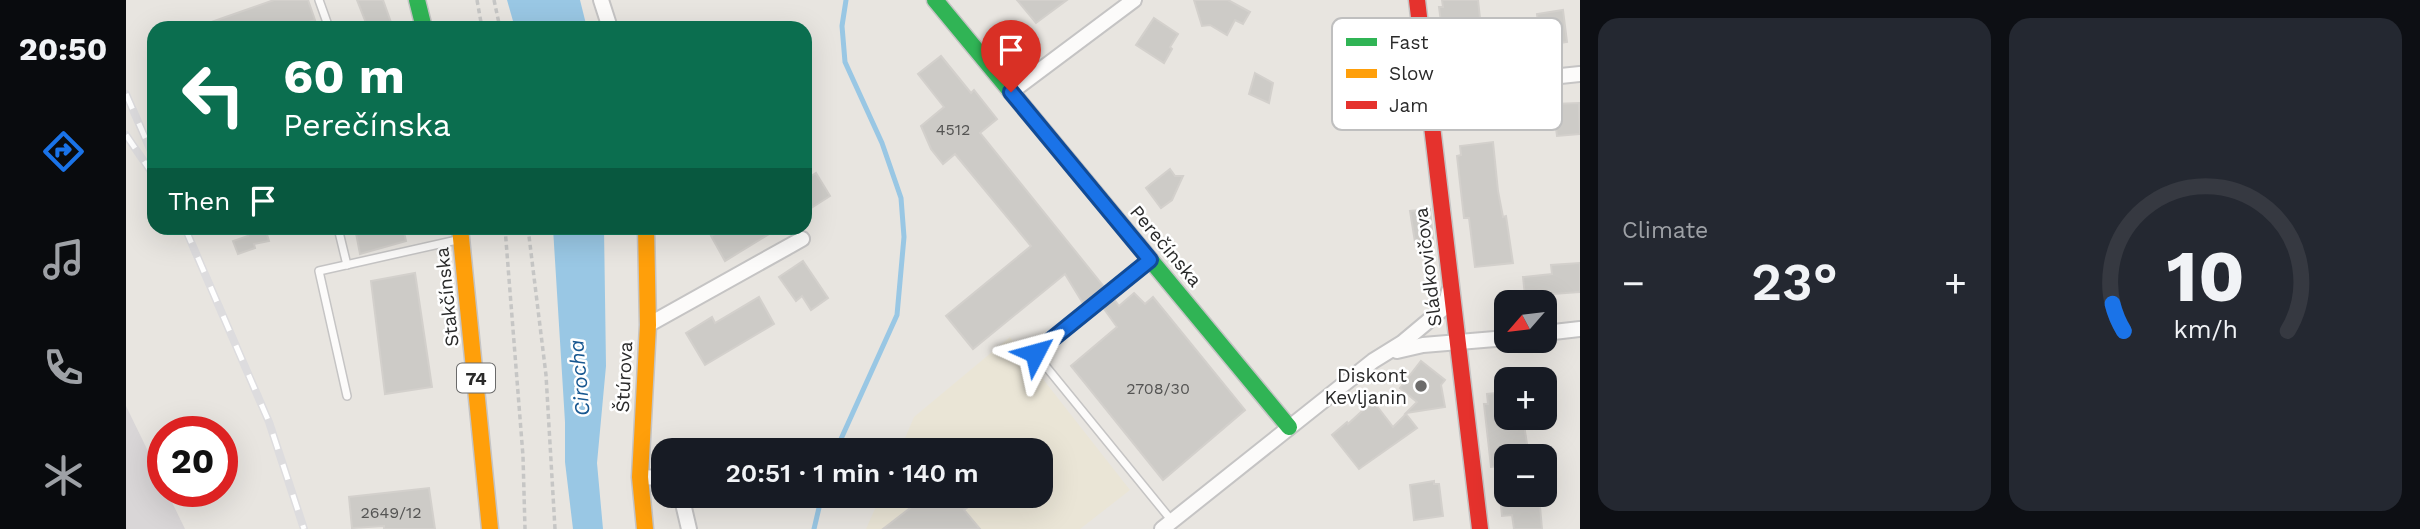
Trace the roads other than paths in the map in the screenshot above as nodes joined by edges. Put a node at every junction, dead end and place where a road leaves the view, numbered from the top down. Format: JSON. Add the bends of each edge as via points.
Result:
{"nodes":[{"id":1,"x":318,"y":0,"type":"edge"},
{"id":2,"x":417,"y":0,"type":"edge"},
{"id":3,"x":601,"y":0,"type":"edge"},
{"id":4,"x":935,"y":0,"type":"edge"},
{"id":5,"x":1134,"y":0,"type":"edge"},
{"id":6,"x":1417,"y":0,"type":"edge"},
{"id":7,"x":1419,"y":18,"type":"edge"},
{"id":8,"x":326,"y":21,"type":"edge"},
{"id":9,"x":422,"y":21,"type":"edge"},
{"id":10,"x":608,"y":21,"type":"edge"},
{"id":11,"x":1580,"y":74,"type":"edge"},
{"id":12,"x":1562,"y":76,"type":"edge"},
{"id":13,"x":1011,"y":92,"type":"junction"},
{"id":14,"x":1433,"y":130,"type":"edge"},
{"id":15,"x":340,"y":235,"type":"edge"},
{"id":16,"x":454,"y":235,"type":"edge"},
{"id":17,"x":461,"y":235,"type":"edge"},
{"id":18,"x":646,"y":235,"type":"edge"},
{"id":19,"x":802,"y":239,"type":"dead end"},
{"id":20,"x":1150,"y":260,"type":"junction"},
{"id":21,"x":347,"y":265,"type":"junction"},
{"id":22,"x":1451,"y":284,"type":"junction"},
{"id":23,"x":1426,"y":323,"type":"junction"},
{"id":24,"x":648,"y":325,"type":"junction"},
{"id":25,"x":1580,"y":330,"type":"edge"},
{"id":26,"x":1402,"y":332,"type":"junction"},
{"id":27,"x":1558,"y":332,"type":"edge"},
{"id":28,"x":1494,"y":339,"type":"edge"},
{"id":29,"x":1458,"y":343,"type":"junction"},
{"id":30,"x":1439,"y":345,"type":"junction"},
{"id":31,"x":1373,"y":361,"type":"junction"},
{"id":32,"x":1460,"y":365,"type":"junction"},
{"id":33,"x":347,"y":396,"type":"dead end"},
{"id":34,"x":1289,"y":427,"type":"junction"},
{"id":35,"x":640,"y":477,"type":"junction"},
{"id":36,"x":651,"y":477,"type":"edge"},
{"id":37,"x":684,"y":508,"type":"edge"},
{"id":38,"x":1167,"y":525,"type":"edge"},
{"id":39,"x":490,"y":529,"type":"edge"},
{"id":40,"x":645,"y":529,"type":"edge"},
{"id":41,"x":689,"y":529,"type":"edge"},
{"id":42,"x":1480,"y":529,"type":"edge"}],
"edges":[{"from":1,"to":8,"type":"lane"},
{"from":2,"to":9,"type":"street"},
{"from":3,"to":10,"type":"street"},
{"from":4,"to":13,"type":"street","name":"Perečínska"},
{"from":5,"to":13,"type":"street"},
{"from":6,"to":7,"type":"street","name":"Sládkovičova"},
{"from":11,"to":12,"type":"street"},
{"from":13,"to":20,"type":"street","name":"Perečínska"},
{"from":14,"to":22,"type":"street","name":"Sládkovičova"},
{"from":15,"to":21,"type":"lane"},
{"from":16,"to":21,"type":"lane"},
{"from":17,"to":39,"type":"street","name":"Stakčínska","number":"74"},
{"from":18,"to":24,"type":"street","name":"Štúrova"},
{"from":19,"to":24,"type":"street"},
{"from":20,"to":34,"type":"street","name":"Perečínska"},
{"from":20,"to":38,"type":"lane","via":[[1035,353]]},
{"from":21,"to":33,"type":"lane","via":[[319,271]]},
{"from":22,"to":23,"type":"street","via":[[1445,307]]},
{"from":22,"to":26,"type":"street","via":[[1432,309]]},
{"from":22,"to":29,"type":"street","name":"Sládkovičova"},
{"from":23,"to":26,"type":"street"},
{"from":23,"to":29,"type":"street","via":[[1450,329]]},
{"from":23,"to":31,"type":"street"},
{"from":24,"to":35,"type":"street","name":"Štúrova"},
{"from":25,"to":27,"type":"street"},
{"from":26,"to":31,"type":"street"},
{"from":28,"to":29,"type":"street"},
{"from":29,"to":30,"type":"street"},
{"from":29,"to":32,"type":"street","name":"Sládkovičova"},
{"from":30,"to":31,"type":"street","via":[[1406,347]]},
{"from":30,"to":32,"type":"street","via":[[1450,348]]},
{"from":31,"to":34,"type":"street"},
{"from":32,"to":42,"type":"street","name":"Sládkovičova"},
{"from":34,"to":38,"type":"street"},
{"from":35,"to":36,"type":"street"},
{"from":35,"to":40,"type":"street","name":"Štúrova"},
{"from":37,"to":41,"type":"street"}]}
